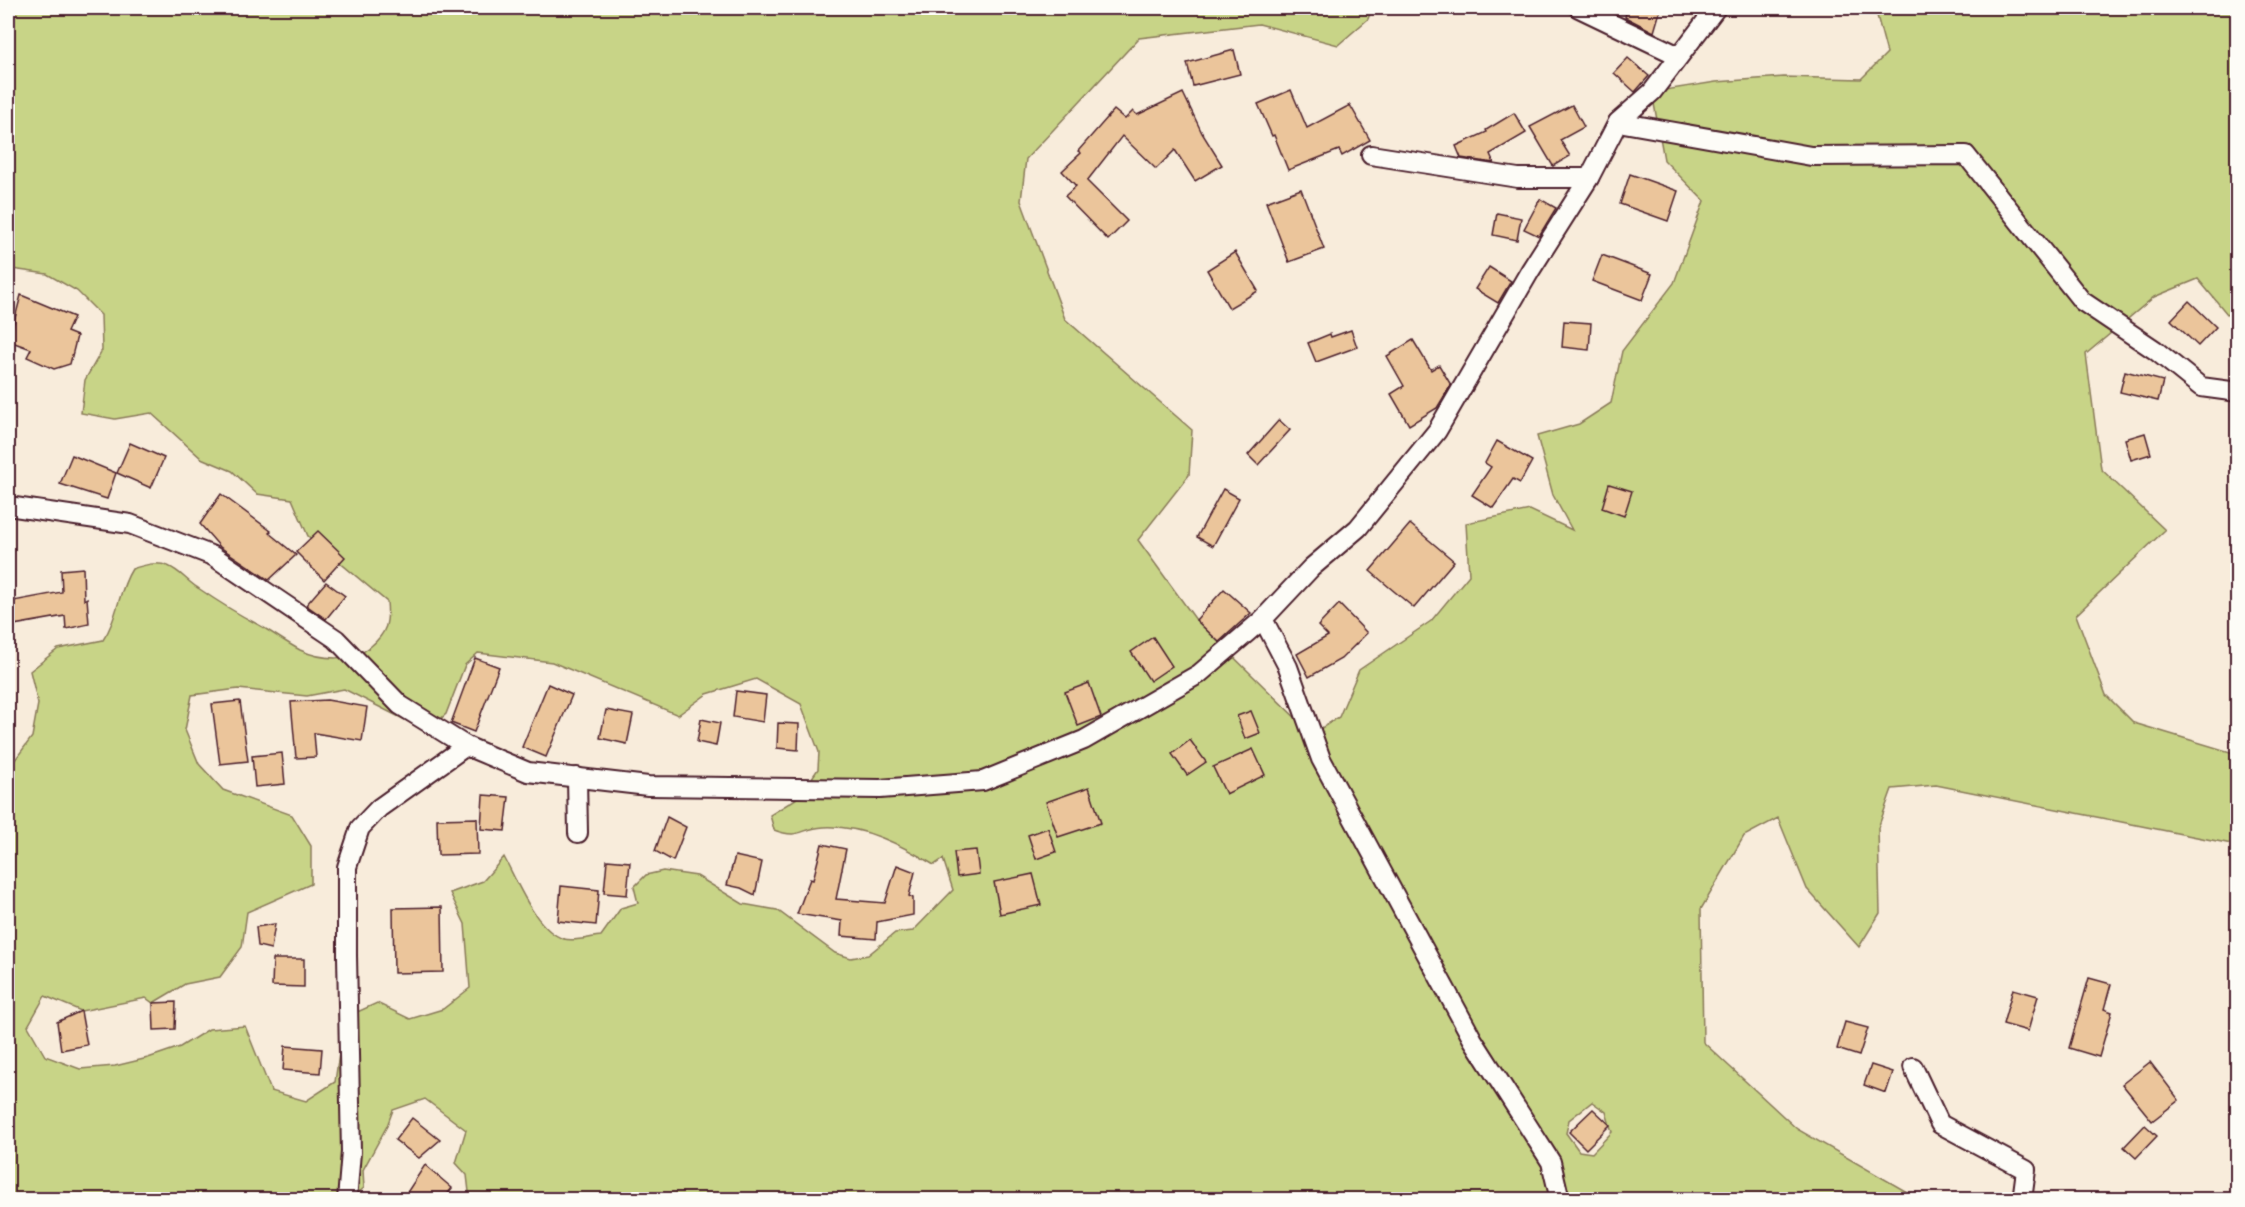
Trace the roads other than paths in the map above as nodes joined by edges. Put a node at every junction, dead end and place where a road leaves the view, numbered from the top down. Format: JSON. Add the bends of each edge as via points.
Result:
{"nodes":[{"id":1,"x":1579,"y":8,"type":"edge"},
{"id":2,"x":1716,"y":8,"type":"edge"},
{"id":3,"x":1679,"y":56,"type":"junction"},
{"id":4,"x":1618,"y":122,"type":"junction"},
{"id":5,"x":1371,"y":155,"type":"dead end"},
{"id":6,"x":1589,"y":178,"type":"junction"},
{"id":7,"x":2238,"y":392,"type":"edge"},
{"id":8,"x":8,"y":506,"type":"edge"},
{"id":9,"x":1263,"y":620,"type":"junction"},
{"id":10,"x":466,"y":746,"type":"junction"},
{"id":11,"x":577,"y":777,"type":"junction"},
{"id":12,"x":578,"y":833,"type":"dead end"},
{"id":13,"x":1913,"y":1067,"type":"dead end"},
{"id":14,"x":346,"y":1200,"type":"edge"},
{"id":15,"x":1560,"y":1200,"type":"edge"},
{"id":16,"x":2022,"y":1200,"type":"edge"}],
"edges":[{"from":1,"to":3,"type":"street"},
{"from":2,"to":3,"type":"street"},
{"from":3,"to":4,"type":"street","via":[[1652,92]]},
{"from":4,"to":6,"type":"street"},
{"from":4,"to":7,"type":"street","via":[[1811,156],[1966,155],[2082,302],[2155,350],[2201,387]]},
{"from":5,"to":6,"type":"street","via":[[1518,178]]},
{"from":6,"to":9,"type":"street","via":[[1437,431],[1358,528],[1311,568]]},
{"from":8,"to":10,"type":"street","via":[[130,524],[213,555],[336,639],[400,705]]},
{"from":9,"to":11,"type":"street","via":[[1199,674],[1180,685],[1084,740],[983,781],[856,788],[648,786]]},
{"from":9,"to":15,"type":"street","via":[[1287,667],[1321,759],[1473,1040],[1551,1162]]},
{"from":10,"to":11,"type":"street","via":[[528,772]]},
{"from":10,"to":14,"type":"street","via":[[379,808],[360,828],[347,867],[351,1152]]},
{"from":11,"to":12,"type":"street"},
{"from":13,"to":16,"type":"street","via":[[1940,1124],[2026,1170]]}]}
